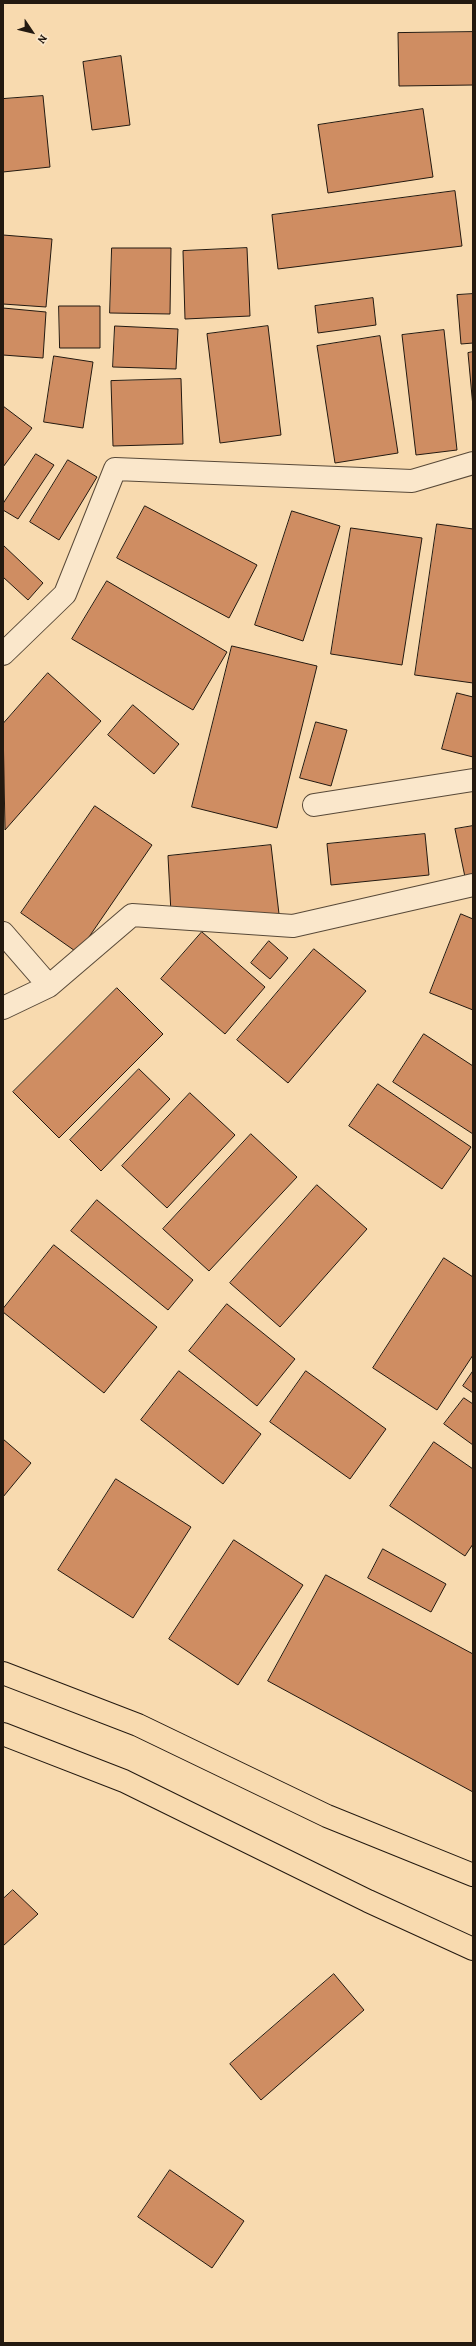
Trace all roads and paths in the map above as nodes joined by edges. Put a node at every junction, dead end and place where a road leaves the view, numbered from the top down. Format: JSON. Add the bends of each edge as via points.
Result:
{"nodes":[{"id":1,"x":473,"y":463,"type":"edge"},
{"id":2,"x":3,"y":654,"type":"edge"},
{"id":3,"x":473,"y":780,"type":"edge"},
{"id":4,"x":314,"y":805,"type":"dead end"},
{"id":5,"x":473,"y":885,"type":"edge"},
{"id":6,"x":3,"y":933,"type":"edge"},
{"id":7,"x":49,"y":986,"type":"junction"},
{"id":8,"x":3,"y":1008,"type":"edge"},
{"id":9,"x":3,"y":1673,"type":"edge"},
{"id":10,"x":3,"y":1734,"type":"edge"},
{"id":11,"x":473,"y":1875,"type":"edge"},
{"id":12,"x":473,"y":1949,"type":"edge"}],
"edges":[{"from":1,"to":2,"type":"street","via":[[412,480],[115,468],[66,594]]},
{"from":3,"to":4,"type":"street"},
{"from":5,"to":7,"type":"street","via":[[293,926],[132,915]]},
{"from":6,"to":7,"type":"street"},
{"from":7,"to":8,"type":"street"},
{"from":9,"to":11,"type":"highway","via":[[138,1725],[327,1816]]},
{"from":10,"to":12,"type":"highway","via":[[124,1781]]}]}
